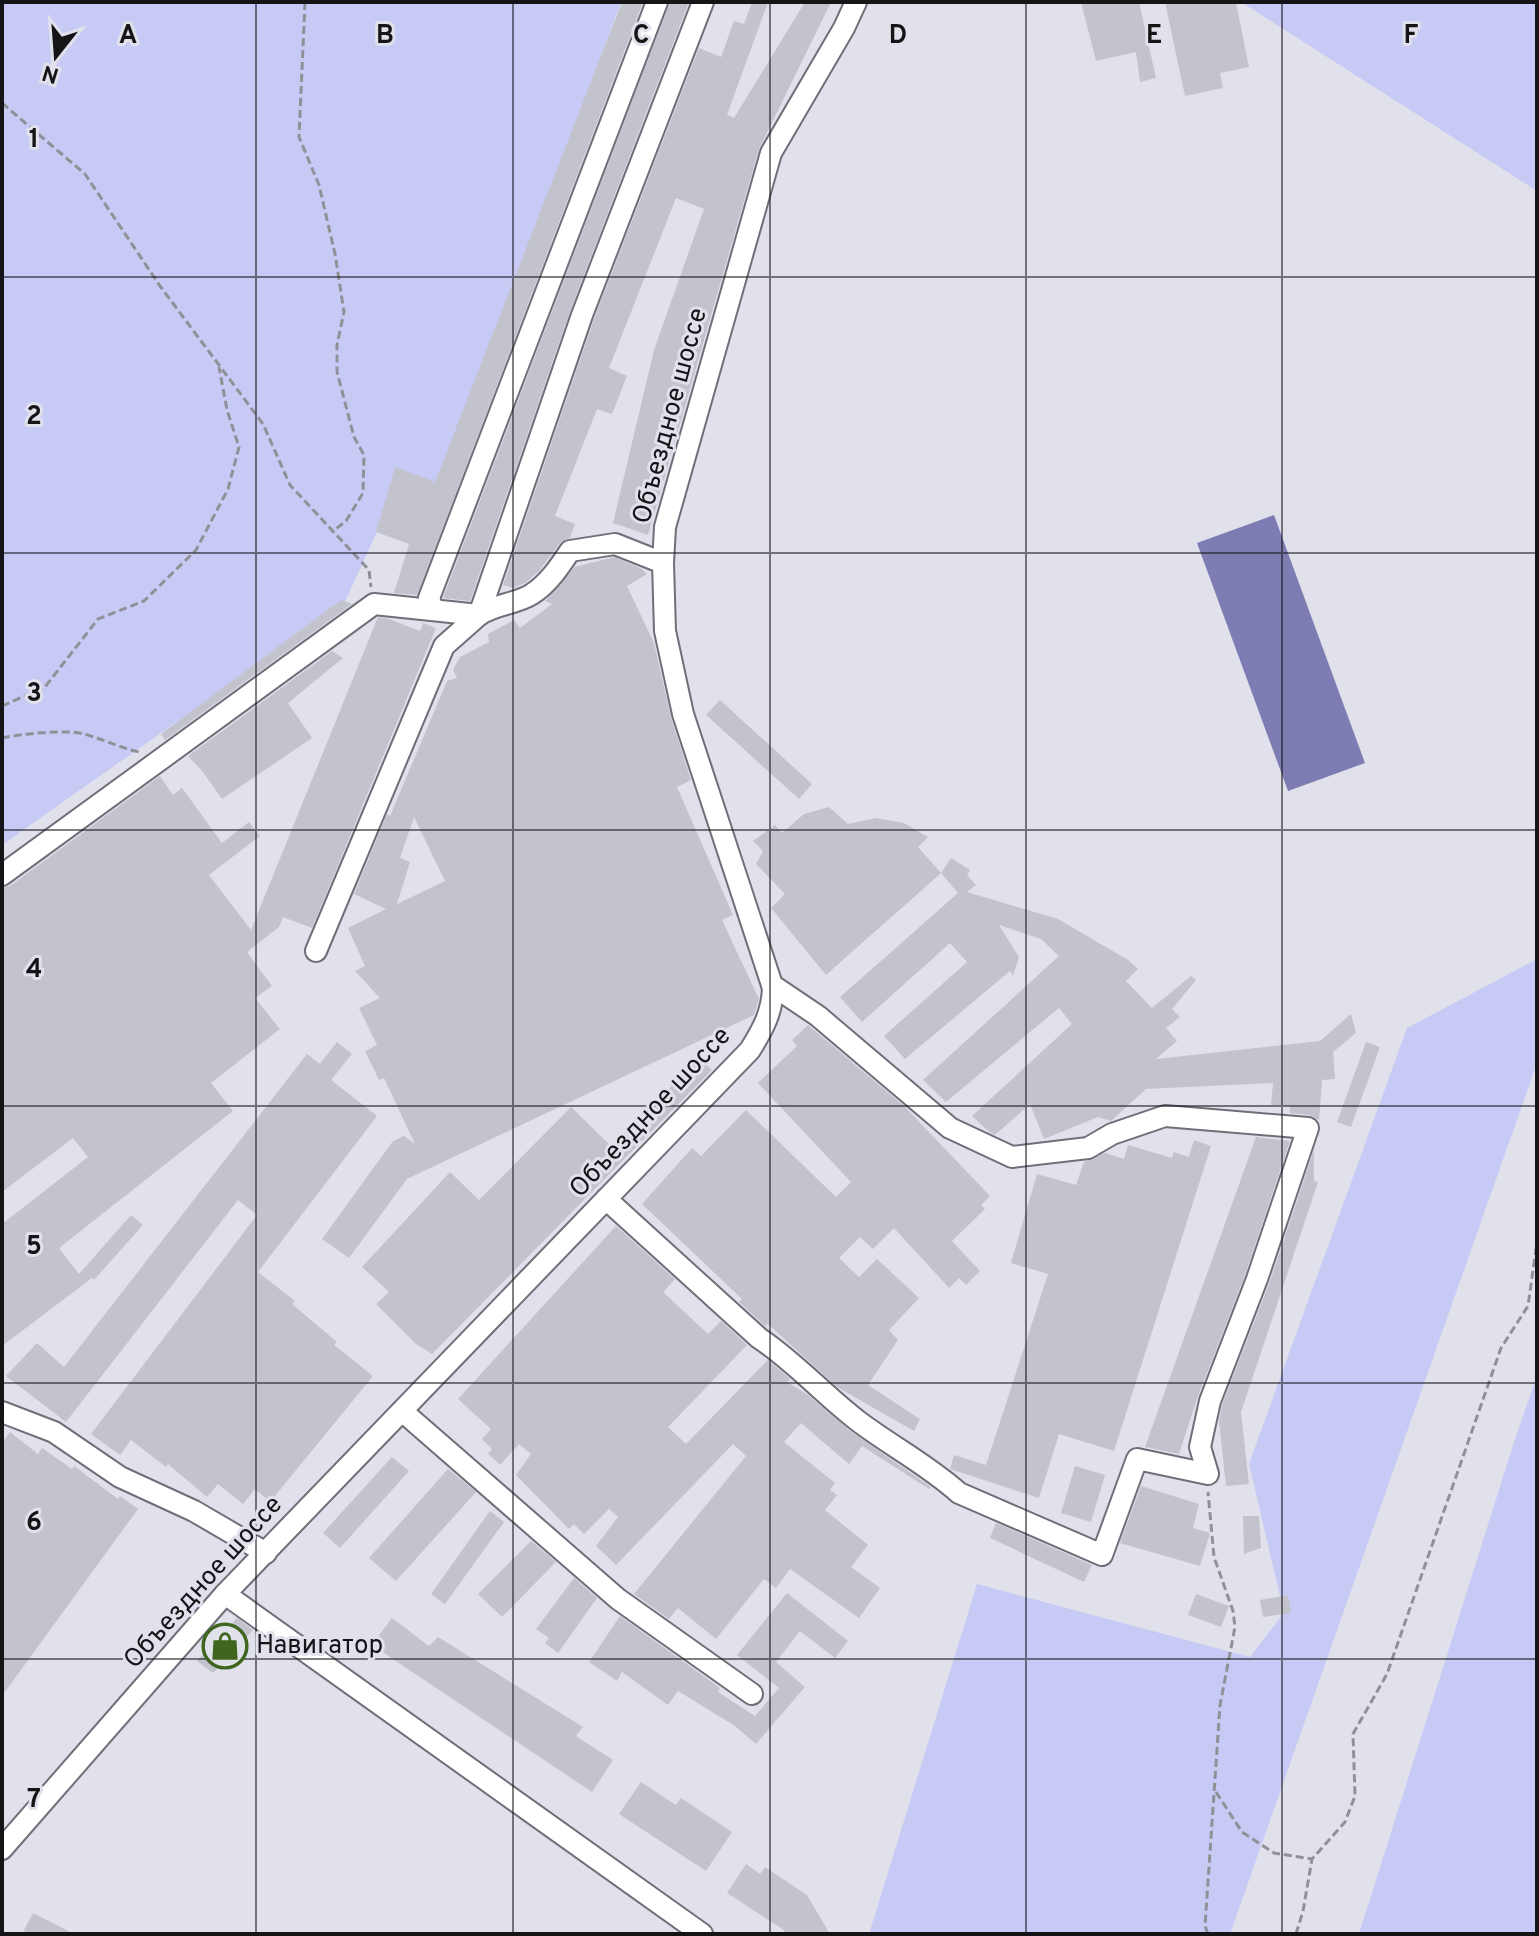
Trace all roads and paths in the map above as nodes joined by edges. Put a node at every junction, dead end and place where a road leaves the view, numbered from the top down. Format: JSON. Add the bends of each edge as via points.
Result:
{"nodes":[{"id":1,"x":305,"y":2,"type":"edge"},
{"id":2,"x":657,"y":2,"type":"edge"},
{"id":3,"x":703,"y":2,"type":"edge"},
{"id":4,"x":856,"y":2,"type":"edge"},
{"id":5,"x":2,"y":103,"type":"edge"},
{"id":6,"x":218,"y":363,"type":"junction"},
{"id":7,"x":333,"y":531,"type":"junction"},
{"id":8,"x":663,"y":563,"type":"junction"},
{"id":9,"x":374,"y":604,"type":"junction"},
{"id":10,"x":433,"y":610,"type":"junction"},
{"id":11,"x":479,"y":615,"type":"junction"},
{"id":12,"x":2,"y":706,"type":"edge"},
{"id":13,"x":2,"y":738,"type":"edge"},
{"id":14,"x":163,"y":759,"type":"junction"},
{"id":15,"x":2,"y":875,"type":"edge"},
{"id":16,"x":316,"y":951,"type":"dead end"},
{"id":17,"x":772,"y":985,"type":"junction"},
{"id":18,"x":606,"y":1199,"type":"junction"},
{"id":19,"x":1537,"y":1242,"type":"edge"},
{"id":20,"x":402,"y":1411,"type":"junction"},
{"id":21,"x":2,"y":1412,"type":"edge"},
{"id":22,"x":1208,"y":1474,"type":"junction"},
{"id":23,"x":266,"y":1553,"type":"junction"},
{"id":24,"x":225,"y":1594,"type":"junction"},
{"id":25,"x":752,"y":1694,"type":"dead end"},
{"id":26,"x":1215,"y":1789,"type":"junction"},
{"id":27,"x":2,"y":1849,"type":"edge"},
{"id":28,"x":1312,"y":1859,"type":"junction"},
{"id":29,"x":702,"y":1934,"type":"edge"},
{"id":30,"x":1208,"y":1934,"type":"edge"},
{"id":31,"x":1296,"y":1934,"type":"edge"}],
"edges":[{"from":1,"to":7,"type":"path","via":[[299,137],[319,185],[335,254],[344,312],[337,372],[364,455],[363,493],[346,521]]},
{"from":2,"to":10,"type":"street","via":[[429,598]]},
{"from":3,"to":11,"type":"street","via":[[582,315]]},
{"from":4,"to":8,"type":"street","name":"Объездное шоссе","via":[[771,153],[665,527]]},
{"from":5,"to":6,"type":"path","via":[[85,174]]},
{"from":6,"to":7,"type":"path","via":[[263,424],[290,485]]},
{"from":6,"to":12,"type":"path","via":[[239,447],[228,489],[196,550],[144,601],[98,619],[45,687]]},
{"from":7,"to":9,"type":"path","via":[[369,570]]},
{"from":8,"to":11,"type":"street","via":[[615,544],[570,551],[531,595]]},
{"from":8,"to":17,"type":"street","name":"Объездное шоссе","via":[[665,631],[683,714]]},
{"from":9,"to":10,"type":"street"},
{"from":9,"to":14,"type":"street"},
{"from":10,"to":11,"type":"street"},
{"from":11,"to":16,"type":"street","via":[[444,646]]},
{"from":13,"to":14,"type":"path","via":[[82,733]]},
{"from":14,"to":15,"type":"street"},
{"from":17,"to":18,"type":"street","name":"Объездное шоссе","via":[[766,1025],[750,1050]]},
{"from":17,"to":22,"type":"street","via":[[818,1016],[950,1128],[1012,1157],[1088,1148],[1165,1116],[1308,1128],[1210,1401],[1200,1447]]},
{"from":18,"to":20,"type":"street","name":"Объездное шоссе"},
{"from":18,"to":22,"type":"street","via":[[852,1416],[959,1493],[1102,1555],[1137,1459]]},
{"from":19,"to":28,"type":"path","via":[[1528,1306],[1501,1348],[1387,1674],[1353,1734],[1355,1796],[1345,1822]]},
{"from":20,"to":23,"type":"street","name":"Объездное шоссе"},
{"from":20,"to":25,"type":"street","via":[[618,1599]]},
{"from":21,"to":23,"type":"street","via":[[54,1432],[120,1477],[194,1511]]},
{"from":22,"to":26,"type":"path","via":[[1214,1557],[1235,1627],[1220,1705]]},
{"from":23,"to":24,"type":"street","name":"Объездное шоссе"},
{"from":24,"to":27,"type":"street","name":"Объездное шоссе"},
{"from":24,"to":29,"type":"street"},
{"from":26,"to":28,"type":"path","via":[[1242,1832],[1274,1853]]},
{"from":26,"to":30,"type":"path"},
{"from":28,"to":31,"type":"path"}]}
